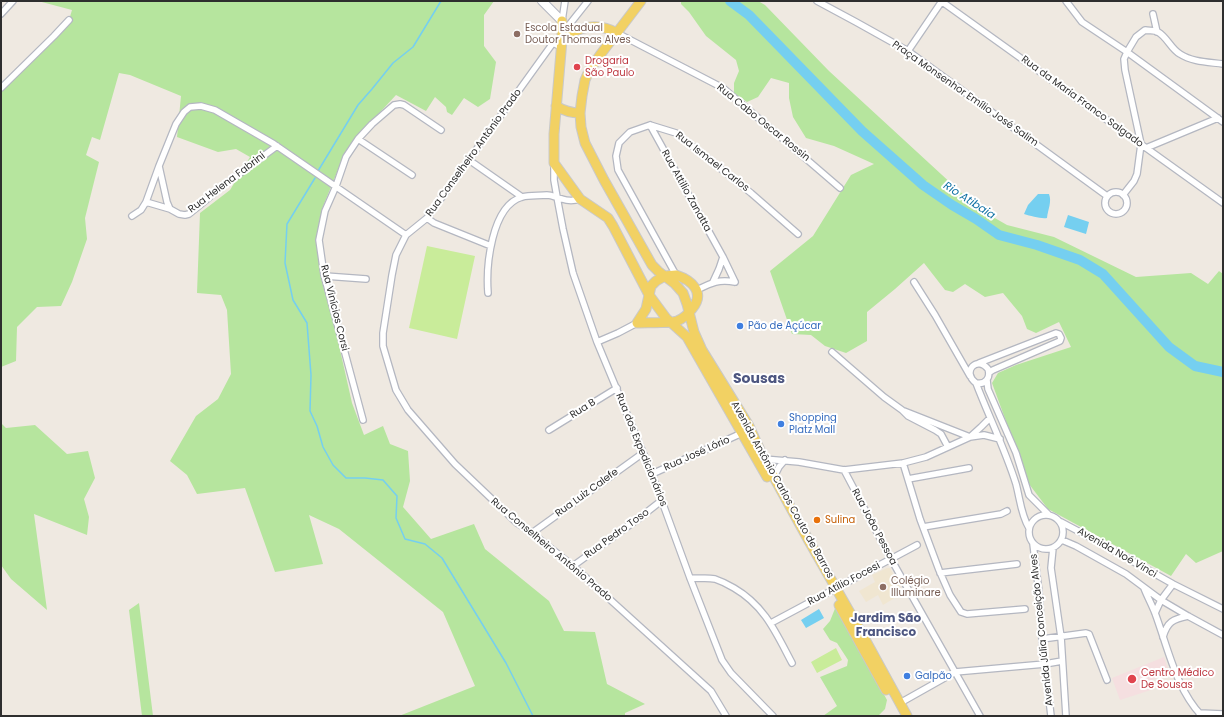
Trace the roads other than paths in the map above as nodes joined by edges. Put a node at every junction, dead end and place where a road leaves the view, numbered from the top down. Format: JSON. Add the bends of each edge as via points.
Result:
{"nodes":[{"id":1,"x":13,"y":1,"type":"edge"},
{"id":2,"x":542,"y":1,"type":"edge"},
{"id":3,"x":565,"y":1,"type":"edge"},
{"id":4,"x":588,"y":1,"type":"edge"},
{"id":5,"x":641,"y":1,"type":"edge"},
{"id":6,"x":817,"y":1,"type":"edge"},
{"id":7,"x":942,"y":1,"type":"edge"},
{"id":8,"x":1066,"y":1,"type":"edge"},
{"id":9,"x":1,"y":14,"type":"edge"},
{"id":10,"x":1153,"y":14,"type":"dead end"},
{"id":11,"x":69,"y":20,"type":"dead end"},
{"id":12,"x":569,"y":25,"type":"junction"},
{"id":13,"x":1157,"y":32,"type":"junction"},
{"id":14,"x":617,"y":33,"type":"junction"},
{"id":15,"x":559,"y":44,"type":"junction"},
{"id":16,"x":908,"y":51,"type":"junction"},
{"id":17,"x":1127,"y":52,"type":"junction"},
{"id":18,"x":1223,"y":64,"type":"edge"},
{"id":19,"x":1,"y":88,"type":"edge"},
{"id":20,"x":556,"y":106,"type":"junction"},
{"id":21,"x":580,"y":113,"type":"junction"},
{"id":22,"x":1221,"y":120,"type":"edge"},
{"id":23,"x":650,"y":126,"type":"junction"},
{"id":24,"x":441,"y":130,"type":"dead end"},
{"id":25,"x":358,"y":139,"type":"junction"},
{"id":26,"x":1141,"y":144,"type":"junction"},
{"id":27,"x":277,"y":146,"type":"junction"},
{"id":28,"x":1146,"y":148,"type":"junction"},
{"id":29,"x":469,"y":160,"type":"junction"},
{"id":30,"x":554,"y":163,"type":"junction"},
{"id":31,"x":159,"y":166,"type":"junction"},
{"id":32,"x":412,"y":176,"type":"dead end"},
{"id":33,"x":336,"y":186,"type":"junction"},
{"id":34,"x":840,"y":188,"type":"dead end"},
{"id":35,"x":1123,"y":194,"type":"junction"},
{"id":36,"x":1107,"y":196,"type":"junction"},
{"id":37,"x":522,"y":197,"type":"junction"},
{"id":38,"x":557,"y":197,"type":"junction"},
{"id":39,"x":580,"y":199,"type":"junction"},
{"id":40,"x":146,"y":202,"type":"junction"},
{"id":41,"x":1223,"y":203,"type":"edge"},
{"id":42,"x":170,"y":209,"type":"junction"},
{"id":43,"x":132,"y":216,"type":"dead end"},
{"id":44,"x":427,"y":218,"type":"junction"},
{"id":45,"x":406,"y":234,"type":"junction"},
{"id":46,"x":798,"y":234,"type":"dead end"},
{"id":47,"x":491,"y":246,"type":"junction"},
{"id":48,"x":723,"y":258,"type":"junction"},
{"id":49,"x":676,"y":274,"type":"junction"},
{"id":50,"x":325,"y":276,"type":"junction"},
{"id":51,"x":665,"y":276,"type":"junction"},
{"id":52,"x":366,"y":279,"type":"dead end"},
{"id":53,"x":713,"y":282,"type":"junction"},
{"id":54,"x":914,"y":282,"type":"dead end"},
{"id":55,"x":697,"y":290,"type":"junction"},
{"id":56,"x":488,"y":294,"type":"dead end"},
{"id":57,"x":649,"y":295,"type":"junction"},
{"id":58,"x":689,"y":313,"type":"junction"},
{"id":59,"x":672,"y":322,"type":"junction"},
{"id":60,"x":637,"y":323,"type":"junction"},
{"id":61,"x":597,"y":342,"type":"junction"},
{"id":62,"x":955,"y":349,"type":"junction"},
{"id":63,"x":832,"y":352,"type":"dead end"},
{"id":64,"x":978,"y":364,"type":"junction"},
{"id":65,"x":990,"y":372,"type":"junction"},
{"id":66,"x":970,"y":376,"type":"junction"},
{"id":67,"x":987,"y":380,"type":"junction"},
{"id":68,"x":976,"y":383,"type":"junction"},
{"id":69,"x":616,"y":388,"type":"junction"},
{"id":70,"x":902,"y":410,"type":"junction"},
{"id":71,"x":990,"y":418,"type":"junction"},
{"id":72,"x":363,"y":420,"type":"dead end"},
{"id":73,"x":549,"y":430,"type":"dead end"},
{"id":74,"x":742,"y":434,"type":"junction"},
{"id":75,"x":970,"y":437,"type":"junction"},
{"id":76,"x":1000,"y":439,"type":"junction"},
{"id":77,"x":948,"y":447,"type":"junction"},
{"id":78,"x":643,"y":453,"type":"junction"},
{"id":79,"x":764,"y":459,"type":"junction"},
{"id":80,"x":785,"y":460,"type":"junction"},
{"id":81,"x":903,"y":463,"type":"junction"},
{"id":82,"x":969,"y":468,"type":"dead end"},
{"id":83,"x":844,"y":470,"type":"junction"},
{"id":84,"x":652,"y":474,"type":"junction"},
{"id":85,"x":774,"y":477,"type":"junction"},
{"id":86,"x":908,"y":479,"type":"junction"},
{"id":87,"x":661,"y":501,"type":"junction"},
{"id":88,"x":1007,"y":511,"type":"dead end"},
{"id":89,"x":1049,"y":515,"type":"junction"},
{"id":90,"x":1061,"y":522,"type":"junction"},
{"id":91,"x":923,"y":527,"type":"junction"},
{"id":92,"x":1029,"y":528,"type":"junction"},
{"id":93,"x":532,"y":533,"type":"junction"},
{"id":94,"x":1062,"y":540,"type":"junction"},
{"id":95,"x":1033,"y":544,"type":"junction"},
{"id":96,"x":917,"y":545,"type":"dead end"},
{"id":97,"x":1053,"y":548,"type":"junction"},
{"id":98,"x":891,"y":559,"type":"junction"},
{"id":99,"x":1017,"y":564,"type":"dead end"},
{"id":100,"x":572,"y":566,"type":"junction"},
{"id":101,"x":940,"y":572,"type":"junction"},
{"id":102,"x":690,"y":578,"type":"junction"},
{"id":103,"x":1172,"y":584,"type":"junction"},
{"id":104,"x":1144,"y":588,"type":"junction"},
{"id":105,"x":833,"y":589,"type":"junction"},
{"id":106,"x":1161,"y":600,"type":"junction"},
{"id":107,"x":1025,"y":609,"type":"dead end"},
{"id":108,"x":1223,"y":609,"type":"edge"},
{"id":109,"x":1155,"y":613,"type":"junction"},
{"id":110,"x":1188,"y":616,"type":"junction"},
{"id":111,"x":771,"y":623,"type":"junction"},
{"id":112,"x":1223,"y":635,"type":"edge"},
{"id":113,"x":1061,"y":637,"type":"junction"},
{"id":114,"x":1162,"y":638,"type":"junction"},
{"id":115,"x":1042,"y":639,"type":"junction"},
{"id":116,"x":1062,"y":661,"type":"junction"},
{"id":117,"x":792,"y":663,"type":"dead end"},
{"id":118,"x":1045,"y":664,"type":"junction"},
{"id":119,"x":955,"y":672,"type":"junction"},
{"id":120,"x":1107,"y":680,"type":"dead end"},
{"id":121,"x":900,"y":703,"type":"junction"},
{"id":122,"x":1201,"y":714,"type":"edge"},
{"id":123,"x":1223,"y":714,"type":"edge"},
{"id":124,"x":726,"y":716,"type":"edge"},
{"id":125,"x":774,"y":716,"type":"edge"},
{"id":126,"x":900,"y":716,"type":"edge"},
{"id":127,"x":907,"y":716,"type":"edge"},
{"id":128,"x":980,"y":716,"type":"edge"},
{"id":129,"x":1051,"y":716,"type":"edge"},
{"id":130,"x":1066,"y":716,"type":"edge"}],
"edges":[{"from":1,"to":9,"type":"street"},
{"from":2,"to":12,"type":"main road"},
{"from":3,"to":12,"type":"street"},
{"from":4,"to":12,"type":"street"},
{"from":5,"to":14,"type":"main road","name":"Avenida Antônio Carlos Couto de Barros"},
{"from":6,"to":16,"type":"street","name":"Praça Monsenhor Emílio José Salim"},
{"from":7,"to":16,"type":"street"},
{"from":7,"to":26,"type":"street","name":"Rua da Maria Franco Salgado"},
{"from":8,"to":17,"type":"street","via":[[1082,22]]},
{"from":10,"to":13,"type":"street"},
{"from":11,"to":19,"type":"street"},
{"from":12,"to":14,"type":"main road","via":[[602,27]]},
{"from":12,"to":15,"type":"main road"},
{"from":12,"to":15,"type":"main road"},
{"from":13,"to":17,"type":"street","via":[[1145,30],[1136,37]]},
{"from":13,"to":18,"type":"street","via":[[1181,55],[1197,61]]},
{"from":14,"to":21,"type":"main road","name":"Avenida Antônio Carlos Couto de Barros","via":[[585,80]]},
{"from":14,"to":34,"type":"street","name":"Rua Cabo Oscar Rossin","via":[[723,88]]},
{"from":15,"to":20,"type":"main road"},
{"from":15,"to":29,"type":"street","name":"Rua Conselheiro Antônio Prado"},
{"from":16,"to":36,"type":"street","name":"Praça Monsenhor Emílio José Salim"},
{"from":17,"to":22,"type":"street"},
{"from":17,"to":26,"type":"street","via":[[1124,59],[1125,70]]},
{"from":20,"to":21,"type":"main road","via":[[564,111]]},
{"from":20,"to":30,"type":"main road"},
{"from":21,"to":51,"type":"main road","name":"Avenida Antônio Carlos Couto de Barros","via":[[586,143],[604,180],[652,265]]},
{"from":22,"to":28,"type":"street"},
{"from":23,"to":46,"type":"street","name":"Rua Ismael Carlos","via":[[676,133]]},
{"from":23,"to":48,"type":"street","name":"Rua Attilio Zanatta"},
{"from":23,"to":49,"type":"street","via":[[630,132],[619,143],[616,156],[618,170]]},
{"from":24,"to":25,"type":"street","name":"Rua Vinícios Corsi","via":[[400,104],[394,105]]},
{"from":25,"to":32,"type":"street"},
{"from":25,"to":33,"type":"street","name":"Rua Vinícios Corsi","via":[[346,157]]},
{"from":26,"to":28,"type":"street","name":"Rua da Maria Franco Salgado"},
{"from":26,"to":35,"type":"street","via":[[1137,174]]},
{"from":27,"to":31,"type":"street","name":"Rua Helena Fabrini","via":[[215,110],[201,106],[190,107],[176,124]]},
{"from":27,"to":33,"type":"street"},
{"from":27,"to":42,"type":"street","name":"Rua Helena Fabrini","via":[[189,214],[179,214]]},
{"from":28,"to":41,"type":"street","name":"Rua da Maria Franco Salgado"},
{"from":29,"to":37,"type":"street"},
{"from":29,"to":44,"type":"street","name":"Rua Conselheiro Antônio Prado"},
{"from":30,"to":38,"type":"street","name":"Rua dos Expedicionários"},
{"from":30,"to":39,"type":"main road"},
{"from":31,"to":40,"type":"street"},
{"from":31,"to":42,"type":"street"},
{"from":33,"to":45,"type":"street"},
{"from":33,"to":50,"type":"street","name":"Rua Vinícios Corsi","via":[[325,210],[319,240]]},
{"from":35,"to":36,"type":"street","via":[[1113,192]]},
{"from":35,"to":36,"type":"street","via":[[1126,206],[1118,213],[1108,210],[1105,203]]},
{"from":37,"to":38,"type":"street"},
{"from":37,"to":47,"type":"street","via":[[506,208],[499,219]]},
{"from":38,"to":39,"type":"street"},
{"from":38,"to":61,"type":"street","name":"Rua dos Expedicionários","via":[[572,273]]},
{"from":39,"to":57,"type":"main road","name":"Avenida Antônio Carlos Couto de Barros","via":[[608,218]]},
{"from":40,"to":42,"type":"street"},
{"from":40,"to":43,"type":"street","via":[[141,210]]},
{"from":44,"to":45,"type":"street","name":"Rua Conselheiro Antônio Prado"},
{"from":44,"to":47,"type":"street"},
{"from":45,"to":93,"type":"street","name":"Rua Conselheiro Antônio Prado","via":[[396,254],[382,333],[383,346],[396,390],[410,414],[455,464],[517,523]]},
{"from":47,"to":56,"type":"street","via":[[487,277]]},
{"from":48,"to":53,"type":"street"},
{"from":48,"to":53,"type":"street","name":"Rua Attilio Zanatta","via":[[735,282]]},
{"from":49,"to":51,"type":"main road"},
{"from":49,"to":55,"type":"main road","via":[[687,279]]},
{"from":50,"to":52,"type":"street"},
{"from":50,"to":72,"type":"street","name":"Rua Vinícios Corsi"},
{"from":51,"to":57,"type":"main road","via":[[651,286]]},
{"from":51,"to":58,"type":"main road","name":"Avenida Antônio Carlos Couto de Barros","via":[[683,293]]},
{"from":53,"to":55,"type":"street"},
{"from":54,"to":62,"type":"street"},
{"from":55,"to":58,"type":"main road","via":[[697,298]]},
{"from":57,"to":59,"type":"main road","name":"Avenida Antônio Carlos Couto de Barros"},
{"from":57,"to":60,"type":"main road","via":[[646,309]]},
{"from":58,"to":59,"type":"main road"},
{"from":58,"to":79,"type":"main road","name":"Avenida Antônio Carlos Couto de Barros","via":[[702,350],[748,426]]},
{"from":59,"to":60,"type":"main road"},
{"from":59,"to":74,"type":"main road","name":"Avenida Antônio Carlos Couto de Barros","via":[[687,337]]},
{"from":60,"to":61,"type":"street"},
{"from":61,"to":69,"type":"street","name":"Rua dos Expedicionários"},
{"from":62,"to":64,"type":"street","via":[[966,361]]},
{"from":62,"to":66,"type":"street"},
{"from":63,"to":70,"type":"street"},
{"from":64,"to":65,"type":"street","via":[[986,366]]},
{"from":64,"to":65,"type":"street","via":[[1059,334],[1060,341]]},
{"from":64,"to":66,"type":"street","via":[[970,370]]},
{"from":65,"to":67,"type":"street"},
{"from":66,"to":68,"type":"street"},
{"from":67,"to":68,"type":"street","via":[[984,383]]},
{"from":67,"to":89,"type":"street","via":[[988,389],[1016,453],[1029,495]]},
{"from":68,"to":71,"type":"street"},
{"from":69,"to":73,"type":"street","name":"Rua B"},
{"from":69,"to":78,"type":"street","name":"Rua dos Expedicionários"},
{"from":70,"to":75,"type":"street"},
{"from":70,"to":77,"type":"street","via":[[940,434]]},
{"from":71,"to":75,"type":"street"},
{"from":71,"to":76,"type":"street"},
{"from":74,"to":84,"type":"street","name":"Rua José Lório"},
{"from":74,"to":105,"type":"main road","name":"Avenida Antônio Carlos Couto de Barros"},
{"from":75,"to":76,"type":"street","via":[[984,435]]},
{"from":75,"to":77,"type":"street"},
{"from":76,"to":92,"type":"street"},
{"from":77,"to":81,"type":"street","via":[[926,457]]},
{"from":78,"to":84,"type":"street","name":"Rua dos Expedicionários"},
{"from":78,"to":93,"type":"street","name":"Rua Luiz Calefe"},
{"from":79,"to":80,"type":"street"},
{"from":79,"to":85,"type":"main road","name":"Avenida Antônio Carlos Couto de Barros"},
{"from":80,"to":83,"type":"street"},
{"from":80,"to":85,"type":"street"},
{"from":81,"to":83,"type":"street"},
{"from":81,"to":86,"type":"street"},
{"from":82,"to":86,"type":"street"},
{"from":83,"to":98,"type":"street","name":"Rua João Pessoa"},
{"from":84,"to":87,"type":"street","name":"Rua dos Expedicionários"},
{"from":85,"to":105,"type":"main road","name":"Avenida Antônio Carlos Couto de Barros"},
{"from":86,"to":91,"type":"street"},
{"from":87,"to":100,"type":"street","name":"Rua Pedro Toso"},
{"from":87,"to":102,"type":"street","name":"Rua dos Expedicionários"},
{"from":88,"to":91,"type":"street"},
{"from":89,"to":90,"type":"street"},
{"from":89,"to":92,"type":"street","via":[[1037,518]]},
{"from":90,"to":94,"type":"street","via":[[1064,534]]},
{"from":90,"to":103,"type":"street","name":"Avenida Noé Vinci"},
{"from":91,"to":101,"type":"street"},
{"from":92,"to":95,"type":"street"},
{"from":93,"to":100,"type":"street","name":"Rua Conselheiro Antônio Prado"},
{"from":94,"to":97,"type":"street"},
{"from":94,"to":104,"type":"street","name":"Avenida Noé Vinci","via":[[1126,574]]},
{"from":95,"to":97,"type":"street","via":[[1046,550]]},
{"from":95,"to":115,"type":"street","name":"Avenida Júlia Conceição Alves"},
{"from":96,"to":98,"type":"street","name":"Rua Atílio Focesi"},
{"from":97,"to":113,"type":"street","name":"Avenida Júlia Conceição Alves","via":[[1051,568]]},
{"from":98,"to":105,"type":"street","name":"Rua Atílio Focesi"},
{"from":98,"to":119,"type":"street","name":"Rua João Pessoa"},
{"from":99,"to":101,"type":"street"},
{"from":100,"to":124,"type":"street","name":"Rua Conselheiro Antônio Prado","via":[[711,691]]},
{"from":101,"to":107,"type":"street","via":[[961,612],[967,614]]},
{"from":102,"to":111,"type":"street","via":[[715,579],[729,586],[753,601]]},
{"from":102,"to":125,"type":"street","name":"Rua dos Expedicionários","via":[[722,660],[731,673]]},
{"from":103,"to":106,"type":"street"},
{"from":103,"to":108,"type":"street","name":"Avenida Noé Vinci"},
{"from":104,"to":106,"type":"street","name":"Avenida Noé Vinci"},
{"from":104,"to":109,"type":"street"},
{"from":105,"to":111,"type":"street","name":"Rua Atílio Focesi"},
{"from":105,"to":121,"type":"main road","name":"Avenida Antônio Carlos Couto de Barros","via":[[861,632]]},
{"from":105,"to":126,"type":"main road","name":"Avenida Antônio Carlos Couto de Barros"},
{"from":106,"to":109,"type":"street"},
{"from":106,"to":110,"type":"street","name":"Avenida Noé Vinci"},
{"from":109,"to":114,"type":"street"},
{"from":110,"to":112,"type":"street","name":"Avenida Noé Vinci"},
{"from":110,"to":114,"type":"street","via":[[1170,622]]},
{"from":111,"to":117,"type":"street"},
{"from":113,"to":115,"type":"street"},
{"from":113,"to":116,"type":"street","name":"Avenida Júlia Conceição Alves"},
{"from":113,"to":120,"type":"street","via":[[1089,634]]},
{"from":114,"to":122,"type":"street","via":[[1186,693]]},
{"from":115,"to":118,"type":"street","name":"Avenida Júlia Conceição Alves"},
{"from":116,"to":118,"type":"street"},
{"from":116,"to":130,"type":"street","name":"Avenida Júlia Conceição Alves"},
{"from":118,"to":119,"type":"street"},
{"from":118,"to":129,"type":"street","name":"Avenida Júlia Conceição Alves"},
{"from":119,"to":121,"type":"street"},
{"from":119,"to":128,"type":"street","name":"Rua João Pessoa"},
{"from":121,"to":127,"type":"main road","name":"Avenida Antônio Carlos Couto de Barros"},
{"from":122,"to":123,"type":"street"}]}
